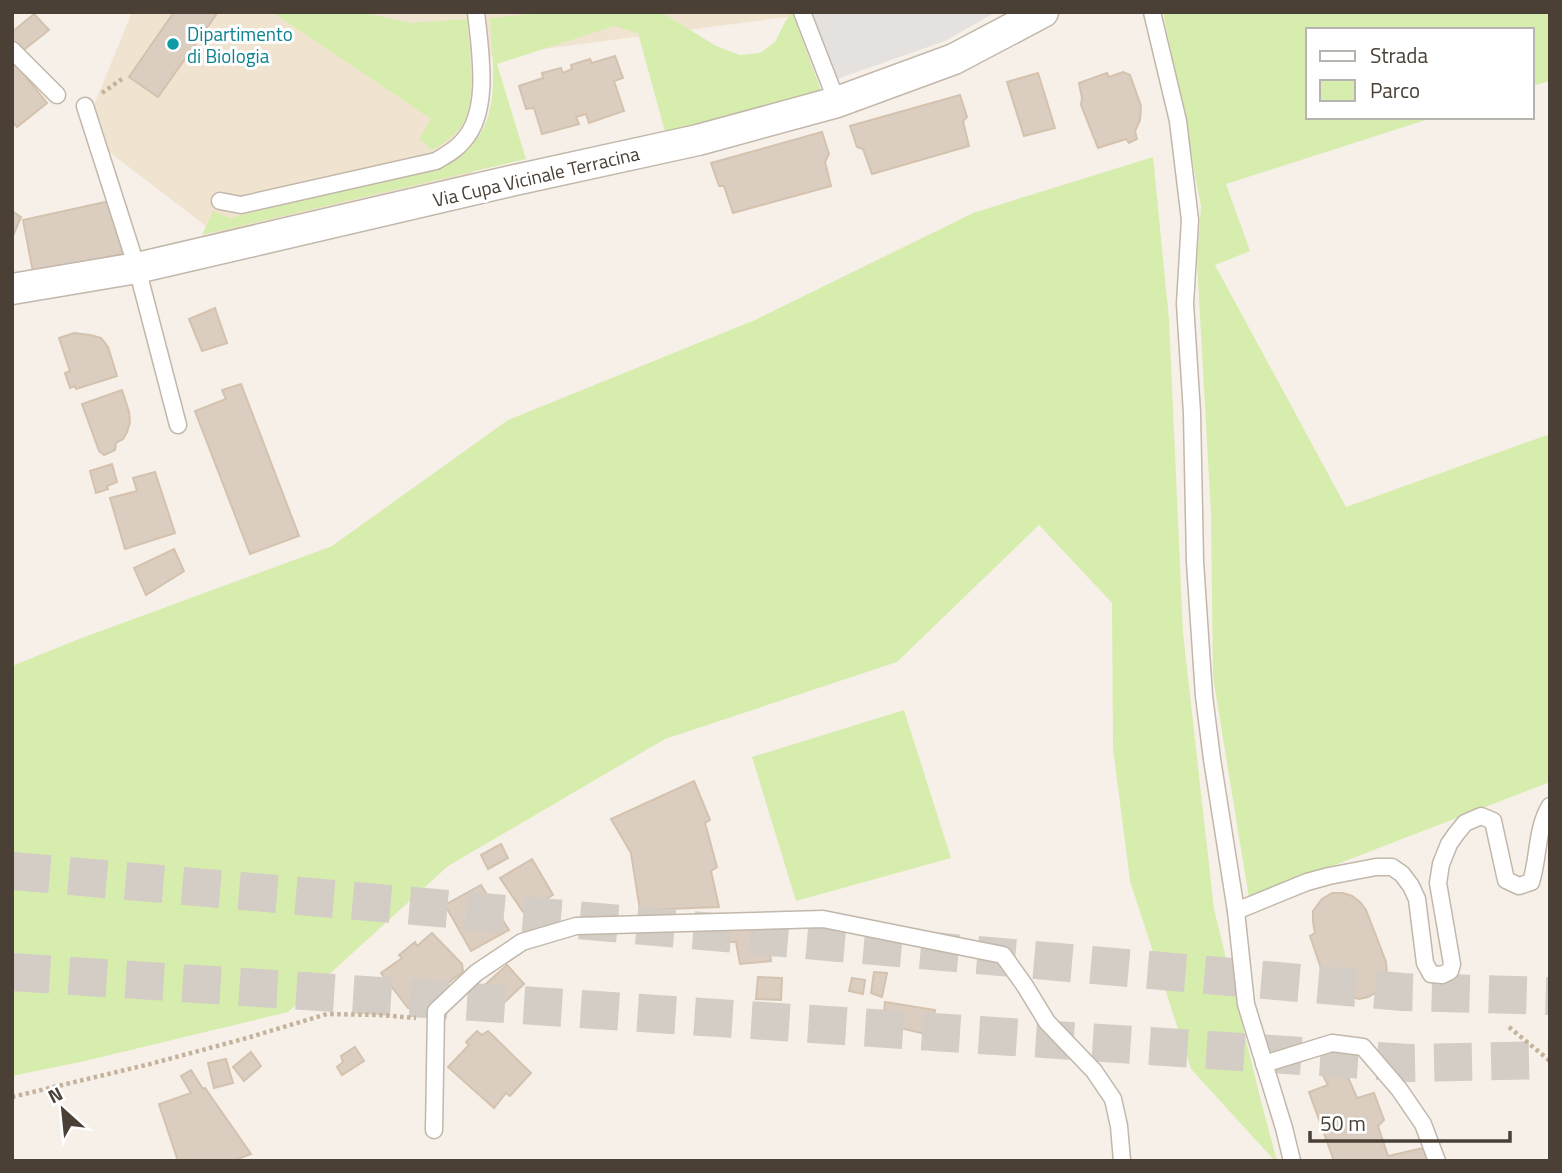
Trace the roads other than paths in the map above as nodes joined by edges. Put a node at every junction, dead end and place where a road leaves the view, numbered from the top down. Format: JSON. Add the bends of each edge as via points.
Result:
{"nodes":[{"id":1,"x":476,"y":12,"type":"edge"},
{"id":2,"x":802,"y":12,"type":"edge"},
{"id":3,"x":1043,"y":12,"type":"edge"},
{"id":4,"x":1152,"y":12,"type":"edge"},
{"id":5,"x":12,"y":50,"type":"edge"},
{"id":6,"x":57,"y":94,"type":"dead end"},
{"id":7,"x":837,"y":102,"type":"junction"},
{"id":8,"x":85,"y":106,"type":"dead end"},
{"id":9,"x":220,"y":201,"type":"dead end"},
{"id":10,"x":137,"y":268,"type":"junction"},
{"id":11,"x":12,"y":289,"type":"edge"},
{"id":12,"x":178,"y":425,"type":"dead end"},
{"id":13,"x":1550,"y":806,"type":"edge"},
{"id":14,"x":1237,"y":911,"type":"junction"},
{"id":15,"x":1264,"y":1064,"type":"junction"},
{"id":16,"x":434,"y":1130,"type":"dead end"},
{"id":17,"x":1122,"y":1161,"type":"edge"},
{"id":18,"x":1292,"y":1161,"type":"edge"},
{"id":19,"x":1437,"y":1161,"type":"edge"}],
"edges":[{"from":1,"to":9,"type":"lane","via":[[482,83],[479,105],[473,127],[452,152],[436,161],[241,205]]},
{"from":2,"to":7,"type":"lane"},
{"from":3,"to":7,"type":"street","name":"Via Cupa Vicinale Terracina","via":[[954,58]]},
{"from":4,"to":14,"type":"lane","via":[[1178,121],[1190,220],[1185,304],[1204,696]]},
{"from":5,"to":6,"type":"lane"},
{"from":7,"to":10,"type":"street","name":"Via Cupa Vicinale Terracina","via":[[698,139]]},
{"from":8,"to":10,"type":"lane"},
{"from":10,"to":11,"type":"street","name":"Via Cupa Vicinale Terracina"},
{"from":10,"to":12,"type":"lane"},
{"from":13,"to":14,"type":"lane","via":[[1542,818],[1531,882],[1519,886],[1506,880],[1493,821],[1481,816],[1465,823],[1449,844],[1438,883],[1452,964],[1442,975],[1431,974],[1425,963],[1417,899],[1402,874],[1392,867],[1307,882]]},
{"from":14,"to":15,"type":"lane","via":[[1245,1004]]},
{"from":15,"to":18,"type":"lane"},
{"from":15,"to":19,"type":"lane","via":[[1332,1043],[1363,1047],[1423,1124]]},
{"from":16,"to":17,"type":"lane","via":[[436,1011],[476,973],[522,942],[576,926],[823,919],[1003,955],[1047,1022],[1094,1071],[1113,1099]]}]}
